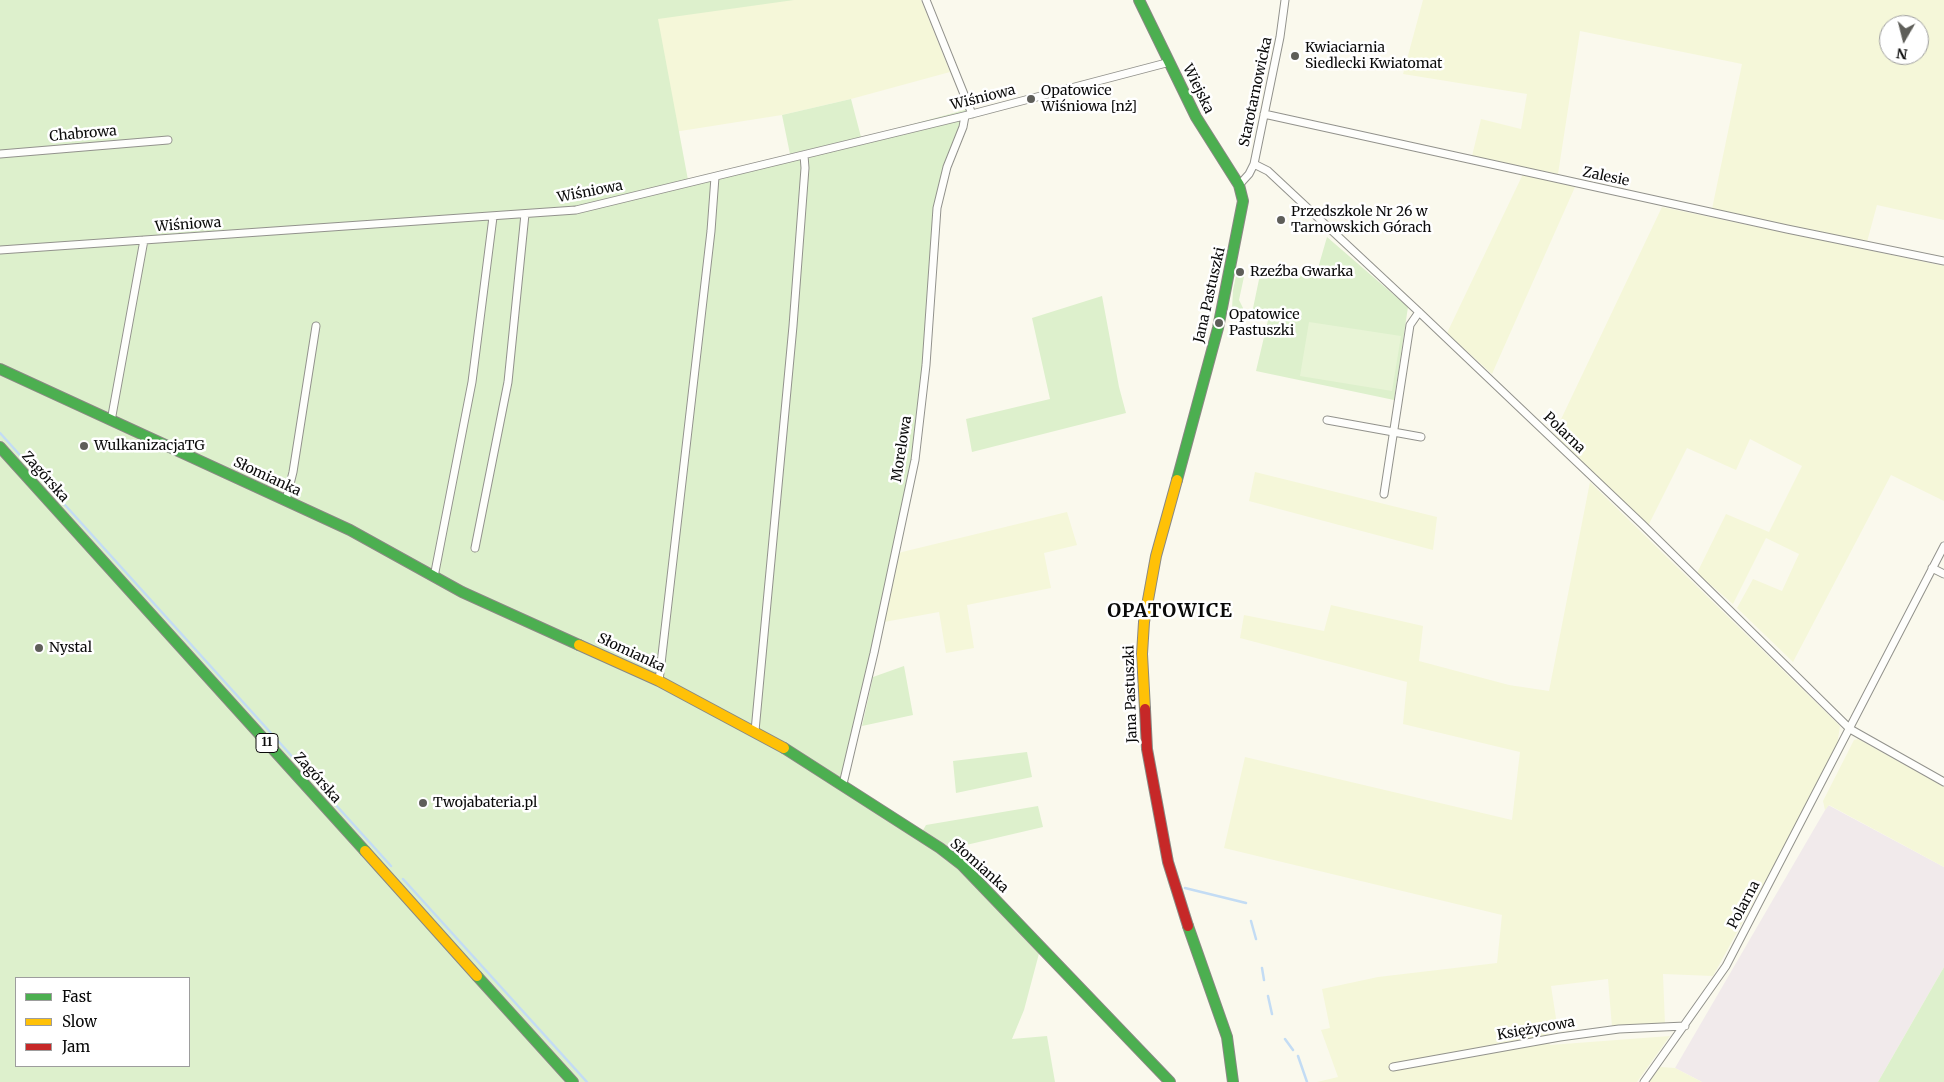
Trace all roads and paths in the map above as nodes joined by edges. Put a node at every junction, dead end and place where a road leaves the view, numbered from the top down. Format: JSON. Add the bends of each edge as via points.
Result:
{"nodes":[{"id":1,"x":926,"y":0,"type":"edge"},
{"id":2,"x":1139,"y":0,"type":"edge"},
{"id":3,"x":1285,"y":0,"type":"edge"},
{"id":4,"x":1170,"y":62,"type":"junction"},
{"id":5,"x":1264,"y":114,"type":"junction"},
{"id":6,"x":968,"y":115,"type":"junction"},
{"id":7,"x":168,"y":140,"type":"dead end"},
{"id":8,"x":0,"y":154,"type":"edge"},
{"id":9,"x":804,"y":155,"type":"junction"},
{"id":10,"x":1254,"y":164,"type":"junction"},
{"id":11,"x":715,"y":177,"type":"junction"},
{"id":12,"x":1239,"y":185,"type":"junction"},
{"id":13,"x":525,"y":214,"type":"junction"},
{"id":14,"x":493,"y":217,"type":"junction"},
{"id":15,"x":144,"y":240,"type":"junction"},
{"id":16,"x":0,"y":250,"type":"edge"},
{"id":17,"x":1944,"y":261,"type":"edge"},
{"id":18,"x":1419,"y":312,"type":"junction"},
{"id":19,"x":316,"y":326,"type":"dead end"},
{"id":20,"x":0,"y":369,"type":"edge"},
{"id":21,"x":1327,"y":420,"type":"dead end"},
{"id":22,"x":112,"y":421,"type":"junction"},
{"id":23,"x":1394,"y":431,"type":"junction"},
{"id":24,"x":1421,"y":437,"type":"dead end"},
{"id":25,"x":0,"y":448,"type":"edge"},
{"id":26,"x":1384,"y":494,"type":"dead end"},
{"id":27,"x":286,"y":500,"type":"junction"},
{"id":28,"x":1944,"y":546,"type":"edge"},
{"id":29,"x":475,"y":548,"type":"dead end"},
{"id":30,"x":1932,"y":568,"type":"junction"},
{"id":31,"x":1944,"y":574,"type":"edge"},
{"id":32,"x":434,"y":577,"type":"junction"},
{"id":33,"x":659,"y":682,"type":"junction"},
{"id":34,"x":1850,"y":729,"type":"junction"},
{"id":35,"x":755,"y":731,"type":"junction"},
{"id":36,"x":1944,"y":782,"type":"edge"},
{"id":37,"x":843,"y":784,"type":"junction"},
{"id":38,"x":1685,"y":1026,"type":"junction"},
{"id":39,"x":1393,"y":1067,"type":"dead end"},
{"id":40,"x":573,"y":1082,"type":"edge"},
{"id":41,"x":1170,"y":1082,"type":"edge"},
{"id":42,"x":1233,"y":1082,"type":"edge"},
{"id":43,"x":1644,"y":1082,"type":"edge"}],
"edges":[{"from":1,"to":6,"type":"street"},
{"from":2,"to":4,"type":"main road","name":"Wiejska"},
{"from":3,"to":5,"type":"street","name":"Starotarnowicka"},
{"from":4,"to":6,"type":"street","name":"Wiśniowa"},
{"from":4,"to":12,"type":"main road","name":"Wiejska","via":[[1207,138]]},
{"from":5,"to":10,"type":"street","name":"Starotarnowicka"},
{"from":5,"to":17,"type":"street","name":"Zalesie"},
{"from":6,"to":9,"type":"street","name":"Wiśniowa"},
{"from":6,"to":37,"type":"street","name":"Morelowa","via":[[947,167],[937,208],[926,365],[915,460]]},
{"from":7,"to":8,"type":"street","name":"Chabrowa"},
{"from":9,"to":11,"type":"street","name":"Wiśniowa"},
{"from":9,"to":35,"type":"street","via":[[793,326]]},
{"from":10,"to":12,"type":"street","name":"Starotarnowicka"},
{"from":10,"to":18,"type":"street","name":"Polarna","via":[[1268,171]]},
{"from":11,"to":13,"type":"street","name":"Wiśniowa","via":[[576,210]]},
{"from":11,"to":33,"type":"street"},
{"from":12,"to":42,"type":"main road","name":"Jana Pastuszki","via":[[1243,205],[1238,235],[1218,328],[1154,564],[1142,654],[1147,749],[1166,853],[1176,892],[1227,1037]]},
{"from":13,"to":14,"type":"street","name":"Wiśniowa"},
{"from":13,"to":29,"type":"street","via":[[508,382]]},
{"from":14,"to":15,"type":"street","name":"Wiśniowa"},
{"from":14,"to":32,"type":"street","via":[[472,382]]},
{"from":15,"to":16,"type":"street","name":"Wiśniowa"},
{"from":15,"to":22,"type":"street"},
{"from":18,"to":23,"type":"street","via":[[1410,325]]},
{"from":18,"to":34,"type":"street","name":"Polarna","via":[[1642,524]]},
{"from":19,"to":27,"type":"street"},
{"from":20,"to":22,"type":"main road","name":"Słomianka"},
{"from":21,"to":23,"type":"street"},
{"from":22,"to":27,"type":"main road","name":"Słomianka"},
{"from":23,"to":24,"type":"street"},
{"from":23,"to":26,"type":"street"},
{"from":25,"to":40,"type":"main road","name":"Zagórska","number":"11"},
{"from":27,"to":32,"type":"main road","name":"Słomianka","via":[[350,530]]},
{"from":28,"to":30,"type":"street","name":"Polarna"},
{"from":30,"to":31,"type":"street"},
{"from":30,"to":34,"type":"street","name":"Polarna"},
{"from":32,"to":33,"type":"main road","name":"Słomianka"},
{"from":33,"to":35,"type":"main road","name":"Słomianka"},
{"from":34,"to":36,"type":"street","name":"Polarna"},
{"from":34,"to":38,"type":"street","name":"Polarna","via":[[1726,966]]},
{"from":35,"to":37,"type":"main road","name":"Słomianka"},
{"from":37,"to":41,"type":"main road","name":"Słomianka","via":[[962,865]]},
{"from":38,"to":39,"type":"street","name":"Księżycowa","via":[[1620,1029],[1560,1037]]},
{"from":38,"to":43,"type":"street","name":"Polarna"}]}
